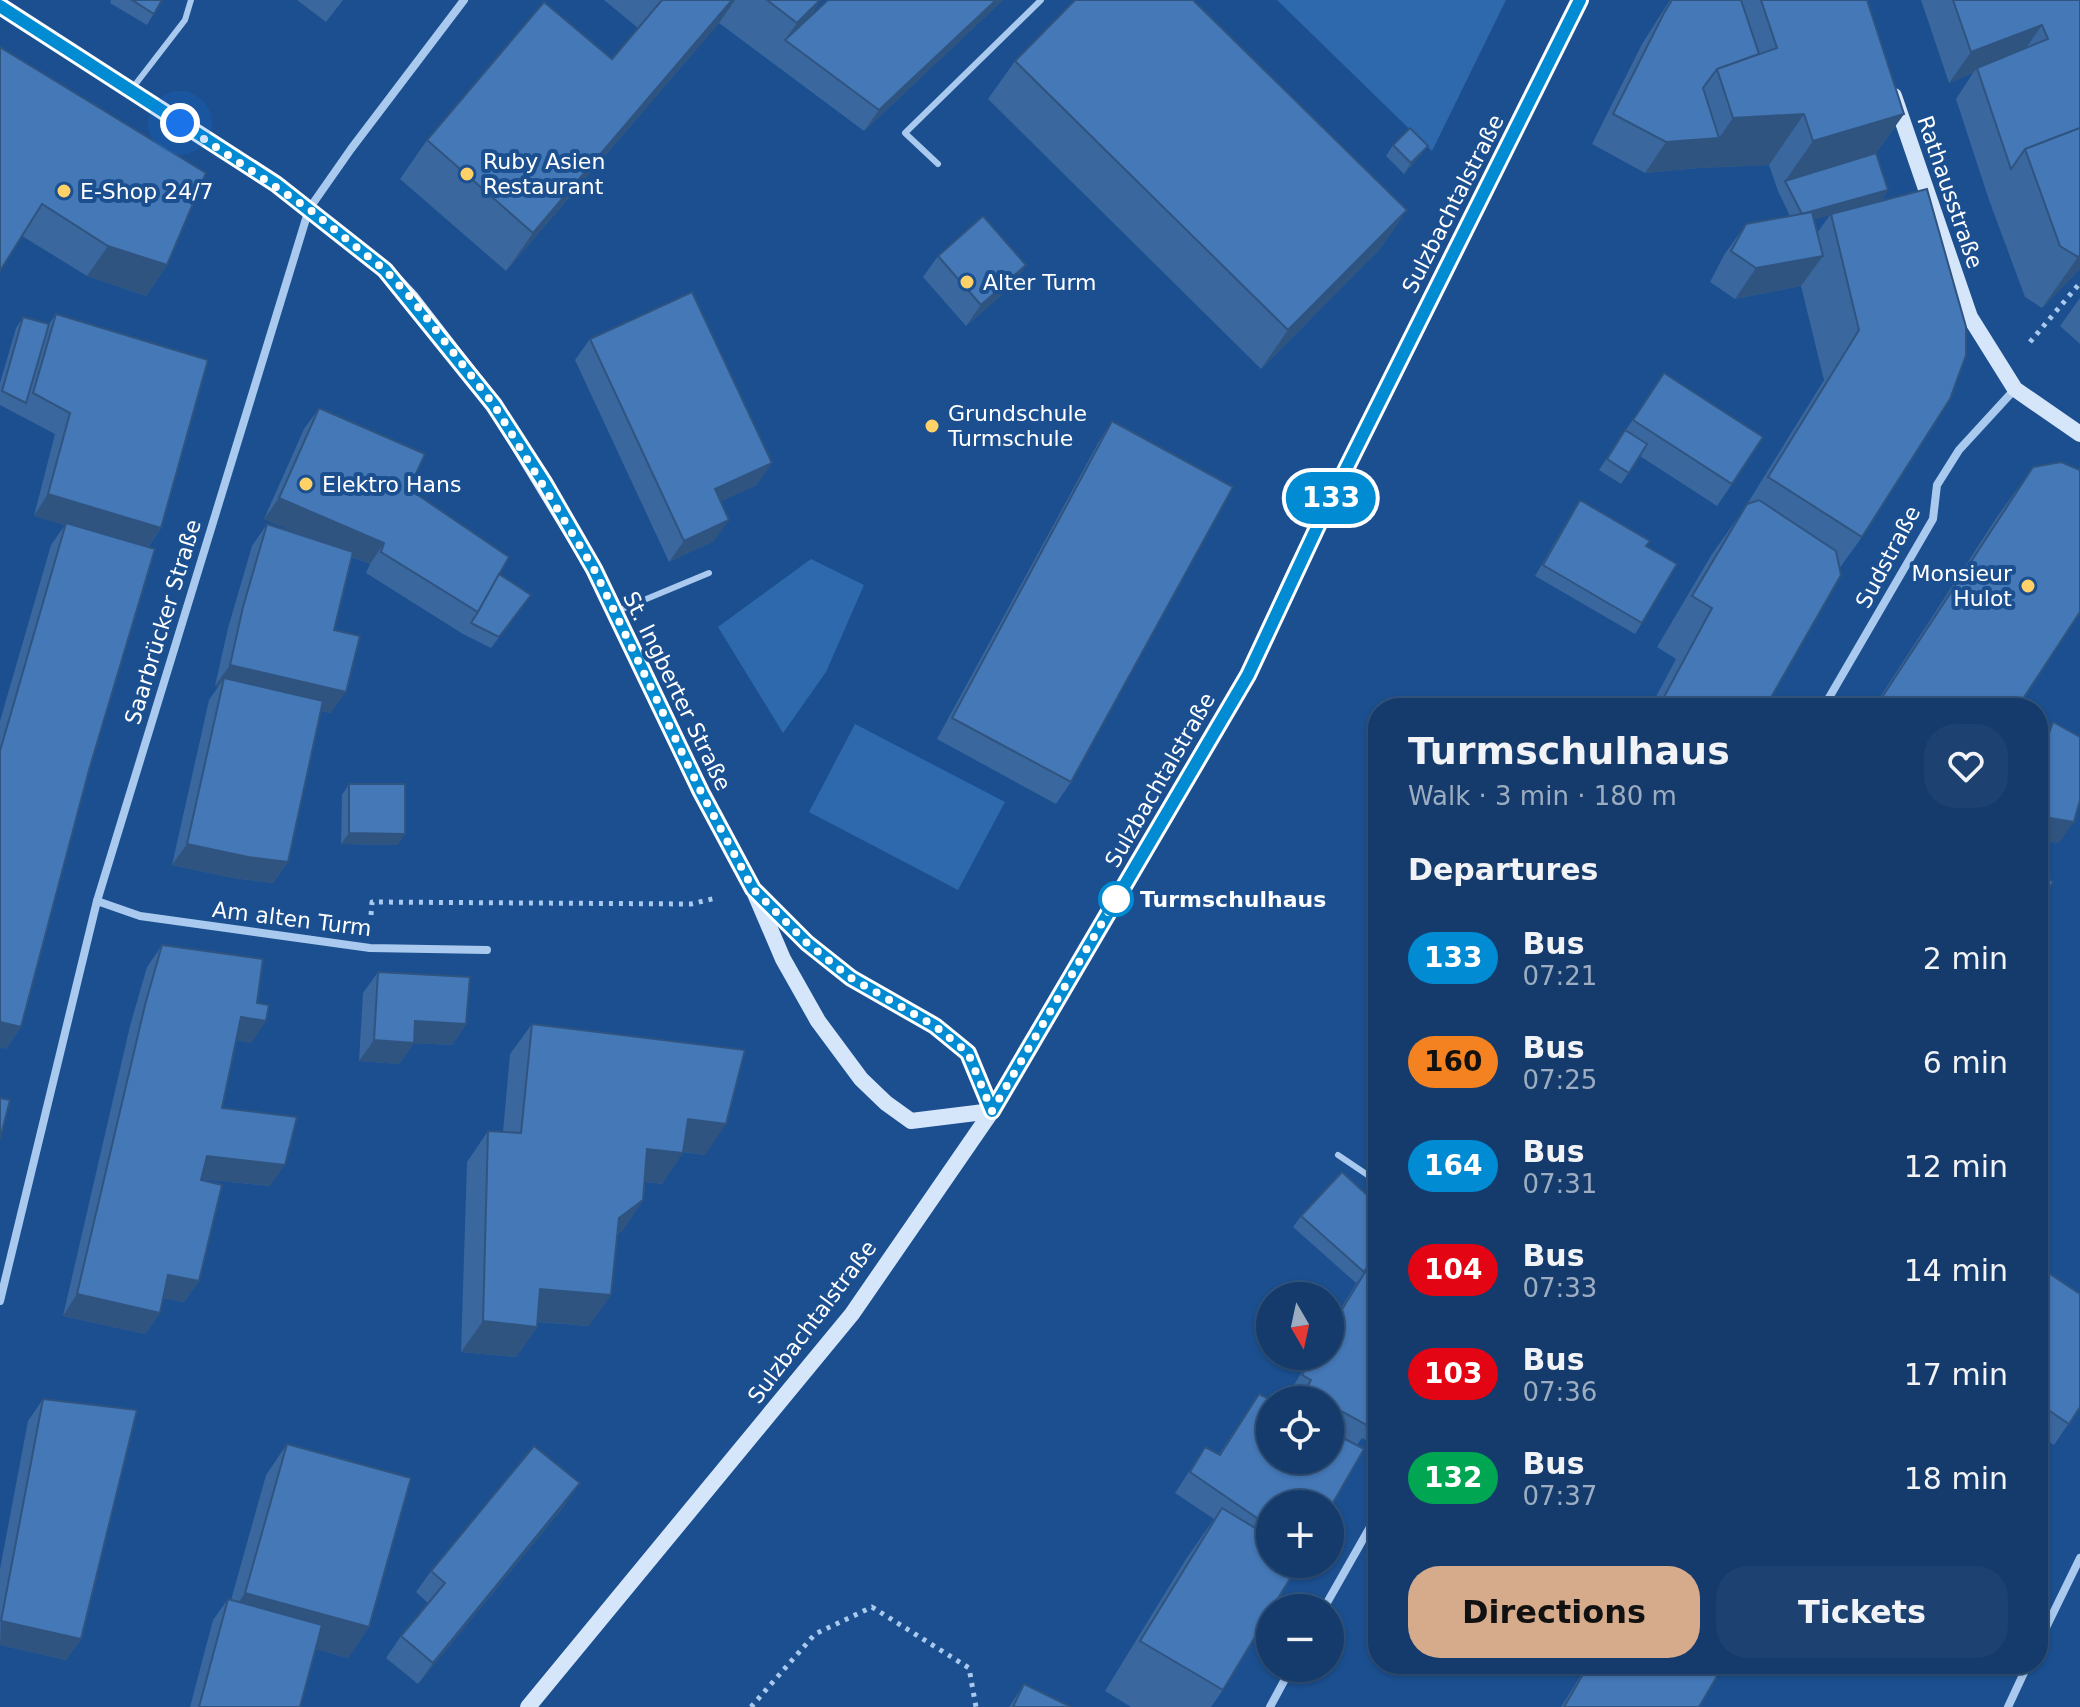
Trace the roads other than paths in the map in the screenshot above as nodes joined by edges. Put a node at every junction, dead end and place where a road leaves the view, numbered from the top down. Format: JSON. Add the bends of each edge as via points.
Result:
{"nodes":[{"id":1,"x":191,"y":0,"type":"edge"},
{"id":2,"x":464,"y":0,"type":"edge"},
{"id":3,"x":1041,"y":0,"type":"edge"},
{"id":4,"x":1580,"y":0,"type":"edge"},
{"id":5,"x":0,"y":6,"type":"edge"},
{"id":6,"x":1886,"y":73,"type":"edge"},
{"id":7,"x":130,"y":91,"type":"junction"},
{"id":8,"x":938,"y":164,"type":"dead end"},
{"id":9,"x":309,"y":209,"type":"junction"},
{"id":10,"x":2015,"y":389,"type":"junction"},
{"id":11,"x":2080,"y":434,"type":"edge"},
{"id":12,"x":709,"y":573,"type":"dead end"},
{"id":13,"x":615,"y":612,"type":"junction"},
{"id":14,"x":1829,"y":698,"type":"edge"},
{"id":15,"x":753,"y":889,"type":"junction"},
{"id":16,"x":97,"y":901,"type":"junction"},
{"id":17,"x":487,"y":950,"type":"dead end"},
{"id":18,"x":992,"y":1111,"type":"junction"},
{"id":19,"x":1338,"y":1155,"type":"dead end"},
{"id":20,"x":1368,"y":1175,"type":"edge"},
{"id":21,"x":0,"y":1301,"type":"edge"},
{"id":22,"x":1368,"y":1531,"type":"edge"},
{"id":23,"x":2080,"y":1558,"type":"edge"},
{"id":24,"x":1332,"y":1594,"type":"edge"},
{"id":25,"x":2048,"y":1624,"type":"edge"},
{"id":26,"x":2023,"y":1674,"type":"edge"},
{"id":27,"x":1283,"y":1682,"type":"edge"},
{"id":28,"x":528,"y":1707,"type":"edge"},
{"id":29,"x":1270,"y":1707,"type":"edge"},
{"id":30,"x":2008,"y":1707,"type":"edge"}],
"edges":[{"from":1,"to":7,"type":"lane","via":[[185,20]]},
{"from":2,"to":9,"type":"street","name":"Saarbrücker Straße"},
{"from":3,"to":8,"type":"lane","via":[[905,133]]},
{"from":4,"to":18,"type":"main road","name":"Sulzbachtalstraße","via":[[1248,675]]},
{"from":5,"to":7,"type":"main road","name":"St. Ingberter Straße"},
{"from":6,"to":10,"type":"main road","name":"Rathausstraße","via":[[1970,317]]},
{"from":7,"to":9,"type":"main road","name":"St. Ingberter Straße"},
{"from":9,"to":13,"type":"main road","name":"St. Ingberter Straße","via":[[385,270],[494,405]]},
{"from":9,"to":16,"type":"street","name":"Saarbrücker Straße"},
{"from":10,"to":11,"type":"main road","name":"Rathausstraße"},
{"from":10,"to":14,"type":"street","name":"Sudstraße","via":[[1959,450],[1937,485],[1933,519]]},
{"from":12,"to":13,"type":"lane"},
{"from":13,"to":15,"type":"main road","name":"St. Ingberter Straße"},
{"from":15,"to":18,"type":"main road","name":"St. Ingberter Straße","via":[[851,978],[935,1026],[968,1053]]},
{"from":15,"to":18,"type":"main road","name":"St. Ingberter Straße","via":[[783,959],[818,1021],[886,1103],[911,1121]]},
{"from":16,"to":17,"type":"street","name":"Am alten Turm","via":[[140,916],[370,948]]},
{"from":16,"to":21,"type":"street","name":"Saarbrücker Straße"},
{"from":18,"to":28,"type":"main road","name":"Sulzbachtalstraße","via":[[852,1314]]},
{"from":19,"to":20,"type":"lane"},
{"from":22,"to":24,"type":"street"},
{"from":23,"to":25,"type":"street"},
{"from":26,"to":30,"type":"street"},
{"from":27,"to":29,"type":"street"}]}
